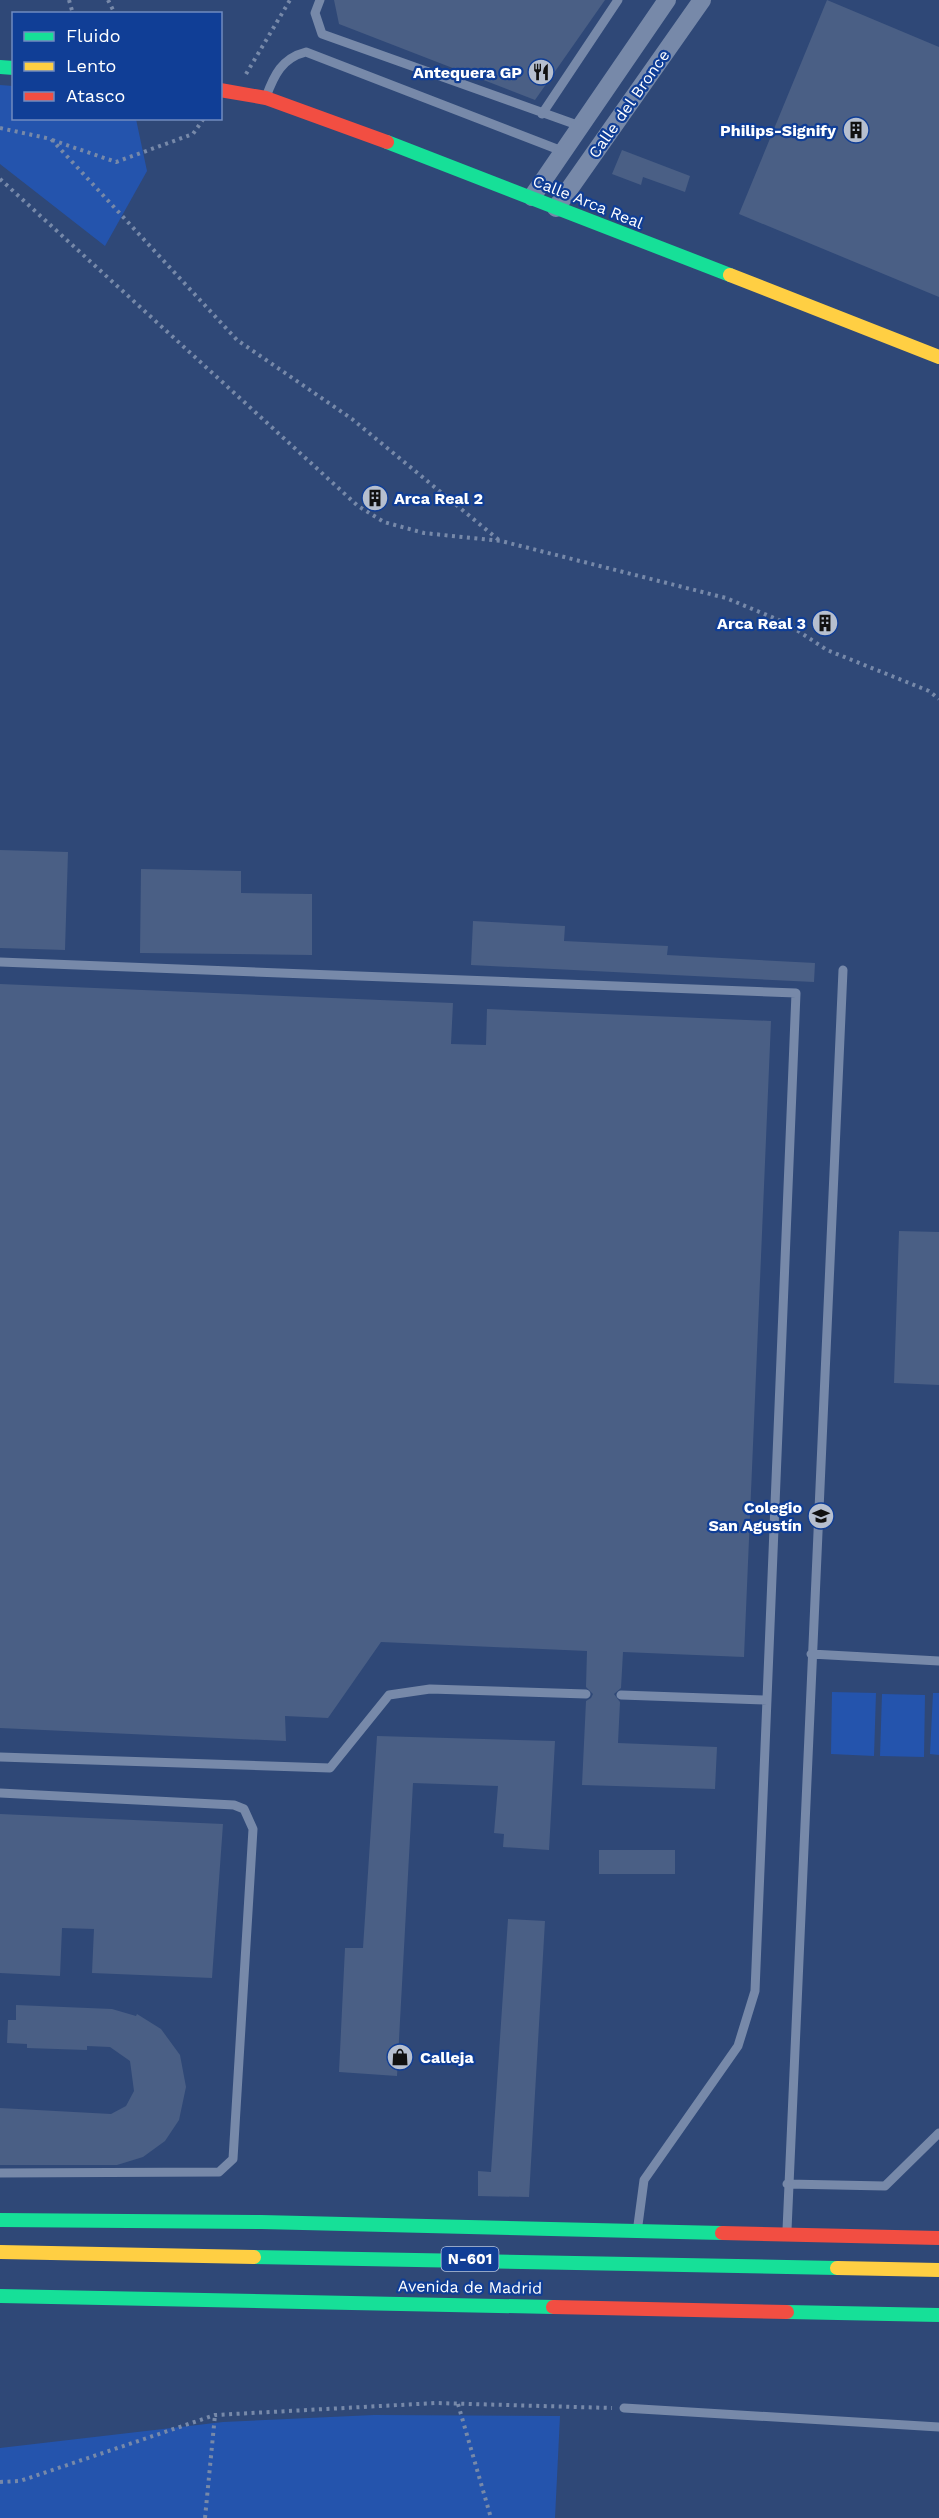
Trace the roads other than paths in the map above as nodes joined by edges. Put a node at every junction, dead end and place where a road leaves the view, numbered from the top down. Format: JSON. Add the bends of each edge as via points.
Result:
{"nodes":[{"id":1,"x":320,"y":0,"type":"edge"},
{"id":2,"x":618,"y":0,"type":"edge"},
{"id":3,"x":667,"y":0,"type":"edge"},
{"id":4,"x":702,"y":0,"type":"edge"},
{"id":5,"x":222,"y":90,"type":"edge"},
{"id":6,"x":266,"y":98,"type":"junction"},
{"id":7,"x":542,"y":114,"type":"junction"},
{"id":8,"x":580,"y":126,"type":"junction"},
{"id":9,"x":562,"y":152,"type":"junction"},
{"id":10,"x":532,"y":197,"type":"junction"},
{"id":11,"x":556,"y":208,"type":"junction"},
{"id":12,"x":939,"y":357,"type":"edge"},
{"id":13,"x":0,"y":962,"type":"edge"},
{"id":14,"x":843,"y":970,"type":"dead end"},
{"id":15,"x":811,"y":1654,"type":"junction"},
{"id":16,"x":939,"y":1661,"type":"edge"},
{"id":17,"x":586,"y":1694,"type":"dead end"},
{"id":18,"x":621,"y":1695,"type":"dead end"},
{"id":19,"x":767,"y":1700,"type":"junction"},
{"id":20,"x":0,"y":1757,"type":"edge"},
{"id":21,"x":0,"y":1793,"type":"edge"},
{"id":22,"x":939,"y":2133,"type":"edge"},
{"id":23,"x":0,"y":2173,"type":"edge"},
{"id":24,"x":787,"y":2184,"type":"junction"},
{"id":25,"x":0,"y":2220,"type":"edge"},
{"id":26,"x":638,"y":2230,"type":"junction"},
{"id":27,"x":787,"y":2234,"type":"junction"},
{"id":28,"x":939,"y":2238,"type":"edge"},
{"id":29,"x":0,"y":2252,"type":"edge"},
{"id":30,"x":939,"y":2270,"type":"edge"},
{"id":31,"x":0,"y":2297,"type":"edge"},
{"id":32,"x":939,"y":2315,"type":"edge"},
{"id":33,"x":624,"y":2408,"type":"road end"},
{"id":34,"x":939,"y":2427,"type":"edge"}],
"edges":[{"from":1,"to":7,"type":"lane","via":[[315,13],[322,34]]},
{"from":2,"to":7,"type":"lane"},
{"from":3,"to":8,"type":"street","name":"Calle del Bronce"},
{"from":4,"to":11,"type":"street","name":"Calle del Bronce"},
{"from":5,"to":6,"type":"main road","name":"Calle Arca Real"},
{"from":6,"to":9,"type":"lane","via":[[273,78],[290,56],[306,52]]},
{"from":6,"to":10,"type":"main road","name":"Calle Arca Real"},
{"from":7,"to":8,"type":"lane"},
{"from":8,"to":9,"type":"street","name":"Calle del Bronce"},
{"from":9,"to":10,"type":"street","name":"Calle del Bronce"},
{"from":10,"to":11,"type":"main road","name":"Calle Arca Real"},
{"from":11,"to":12,"type":"main road","name":"Calle Arca Real"},
{"from":13,"to":19,"type":"lane","via":[[796,993]]},
{"from":14,"to":15,"type":"lane"},
{"from":15,"to":16,"type":"lane"},
{"from":15,"to":24,"type":"lane"},
{"from":17,"to":20,"type":"lane","via":[[430,1689],[389,1695],[330,1768]]},
{"from":18,"to":19,"type":"lane"},
{"from":19,"to":26,"type":"lane","via":[[755,1991],[738,2046],[644,2180]]},
{"from":21,"to":23,"type":"lane","via":[[234,1805],[244,1809],[253,1829],[233,2159],[219,2172]]},
{"from":22,"to":24,"type":"lane","via":[[885,2186]]},
{"from":24,"to":27,"type":"lane"},
{"from":25,"to":26,"type":"main road"},
{"from":26,"to":27,"type":"main road"},
{"from":27,"to":28,"type":"main road"},
{"from":29,"to":30,"type":"main road","name":"Avenida de Madrid","number":"N-601"},
{"from":31,"to":32,"type":"main road","name":"Avenida de Madrid"},
{"from":33,"to":34,"type":"lane"}]}
